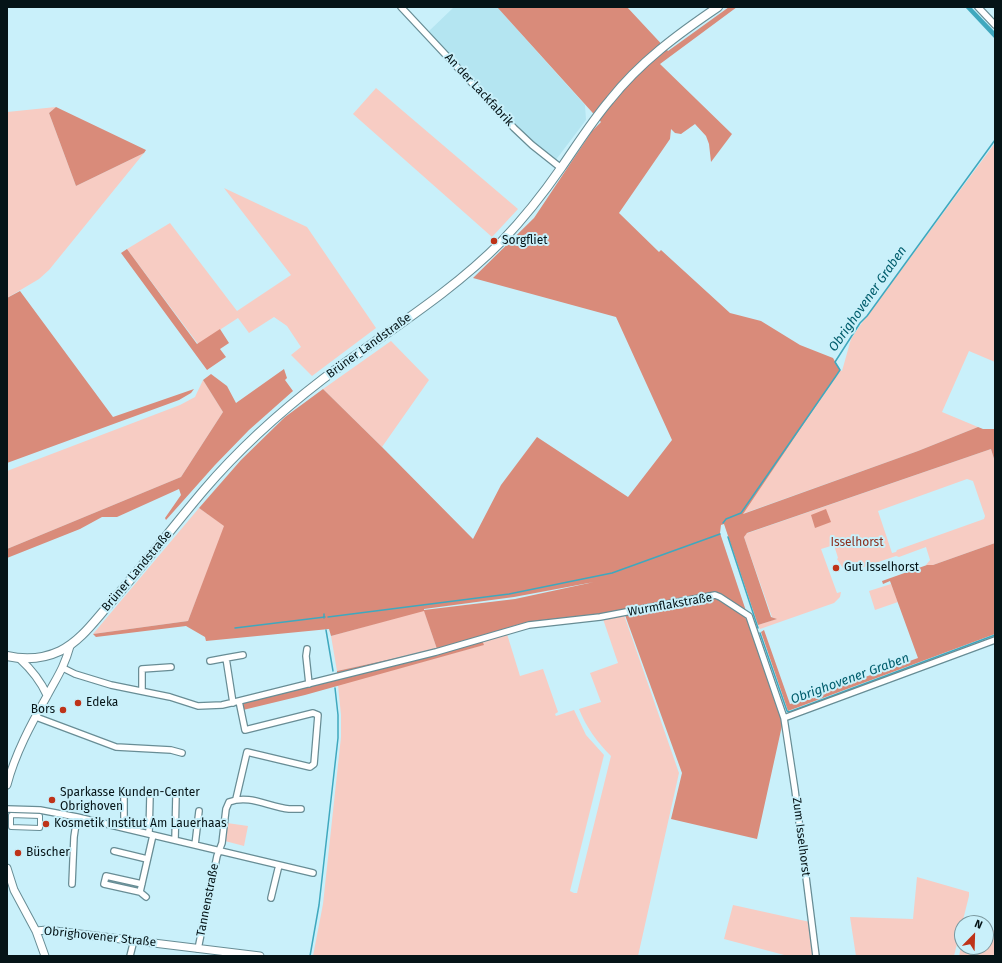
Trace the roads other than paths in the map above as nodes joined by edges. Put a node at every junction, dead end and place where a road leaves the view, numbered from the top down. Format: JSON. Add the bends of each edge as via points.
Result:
{"nodes":[{"id":1,"x":401,"y":7,"type":"edge"},
{"id":2,"x":718,"y":7,"type":"edge"},
{"id":3,"x":978,"y":7,"type":"edge"},
{"id":4,"x":995,"y":25,"type":"edge"},
{"id":5,"x":561,"y":168,"type":"junction"},
{"id":6,"x":995,"y":640,"type":"edge"},
{"id":7,"x":70,"y":646,"type":"junction"},
{"id":8,"x":307,"y":649,"type":"dead end"},
{"id":9,"x":58,"y":652,"type":"junction"},
{"id":10,"x":244,"y":655,"type":"dead end"},
{"id":11,"x":7,"y":656,"type":"edge"},
{"id":12,"x":226,"y":658,"type":"junction"},
{"id":13,"x":20,"y":659,"type":"junction"},
{"id":14,"x":210,"y":661,"type":"dead end"},
{"id":15,"x":171,"y":667,"type":"dead end"},
{"id":16,"x":63,"y":668,"type":"junction"},
{"id":17,"x":309,"y":684,"type":"junction"},
{"id":18,"x":142,"y":691,"type":"junction"},
{"id":19,"x":47,"y":695,"type":"junction"},
{"id":20,"x":236,"y":702,"type":"junction"},
{"id":21,"x":36,"y":717,"type":"junction"},
{"id":22,"x":784,"y":718,"type":"junction"},
{"id":23,"x":182,"y":753,"type":"dead end"},
{"id":24,"x":7,"y":785,"type":"edge"},
{"id":25,"x":124,"y":795,"type":"dead end"},
{"id":26,"x":176,"y":795,"type":"dead end"},
{"id":27,"x":150,"y":796,"type":"dead end"},
{"id":28,"x":236,"y":799,"type":"junction"},
{"id":29,"x":7,"y":809,"type":"edge"},
{"id":30,"x":301,"y":809,"type":"dead end"},
{"id":31,"x":199,"y":812,"type":"dead end"},
{"id":32,"x":11,"y":815,"type":"joint"},
{"id":33,"x":77,"y":817,"type":"junction"},
{"id":34,"x":124,"y":828,"type":"junction"},
{"id":35,"x":151,"y":835,"type":"junction"},
{"id":36,"x":175,"y":840,"type":"junction"},
{"id":37,"x":195,"y":845,"type":"junction"},
{"id":38,"x":114,"y":851,"type":"dead end"},
{"id":39,"x":218,"y":851,"type":"junction"},
{"id":40,"x":147,"y":859,"type":"junction"},
{"id":41,"x":279,"y":865,"type":"junction"},
{"id":42,"x":7,"y":868,"type":"edge"},
{"id":43,"x":313,"y":873,"type":"dead end"},
{"id":44,"x":72,"y":884,"type":"dead end"},
{"id":45,"x":142,"y":884,"type":"junction"},
{"id":46,"x":10,"y":891,"type":"edge"},
{"id":47,"x":140,"y":892,"type":"junction"},
{"id":48,"x":146,"y":897,"type":"dead end"},
{"id":49,"x":271,"y":898,"type":"dead end"},
{"id":50,"x":36,"y":931,"type":"junction"},
{"id":51,"x":134,"y":940,"type":"junction"},
{"id":52,"x":198,"y":949,"type":"junction"},
{"id":53,"x":248,"y":955,"type":"edge"},
{"id":54,"x":45,"y":956,"type":"edge"},
{"id":55,"x":130,"y":956,"type":"edge"},
{"id":56,"x":260,"y":956,"type":"edge"},
{"id":57,"x":816,"y":956,"type":"edge"}],
"edges":[{"from":1,"to":5,"type":"street","name":"An der Lackfabrik","via":[[514,128]]},
{"from":2,"to":5,"type":"main road","name":"Brüner Landstraße","via":[[681,32],[629,78],[593,122]]},
{"from":3,"to":4,"type":"street"},
{"from":5,"to":7,"type":"main road","name":"Brüner Landstraße","via":[[520,222],[477,264],[312,388],[253,439],[205,489],[116,597]]},
{"from":6,"to":22,"type":"street"},
{"from":7,"to":9,"type":"main road","name":"Brüner Landstraße"},
{"from":7,"to":16,"type":"street"},
{"from":8,"to":17,"type":"street"},
{"from":9,"to":13,"type":"main road","name":"Brüner Landstraße","via":[[37,658]]},
{"from":9,"to":16,"type":"street"},
{"from":10,"to":12,"type":"street"},
{"from":11,"to":13,"type":"main road","name":"Brüner Landstraße"},
{"from":12,"to":14,"type":"street"},
{"from":12,"to":20,"type":"street"},
{"from":13,"to":19,"type":"street","via":[[35,674]]},
{"from":15,"to":18,"type":"street","via":[[142,668]]},
{"from":16,"to":18,"type":"street","name":"Wurmflakstraße","via":[[111,685]]},
{"from":16,"to":19,"type":"street"},
{"from":17,"to":20,"type":"street","name":"Wurmflakstraße"},
{"from":17,"to":22,"type":"street","name":"Wurmflakstraße","via":[[529,625],[600,617],[715,596],[749,616]]},
{"from":18,"to":20,"type":"street","name":"Wurmflakstraße","via":[[170,696],[198,706]]},
{"from":19,"to":21,"type":"street"},
{"from":20,"to":28,"type":"street","via":[[245,730],[313,713],[318,715],[314,764],[310,767],[247,752]]},
{"from":21,"to":23,"type":"street","via":[[116,747]]},
{"from":21,"to":24,"type":"street","via":[[15,760]]},
{"from":22,"to":57,"type":"street","name":"Zum Isselhorst"},
{"from":25,"to":34,"type":"street"},
{"from":26,"to":36,"type":"street"},
{"from":27,"to":35,"type":"street"},
{"from":28,"to":30,"type":"street"},
{"from":28,"to":39,"type":"street","name":"Tannenstraße","via":[[229,802],[226,809],[222,843]]},
{"from":29,"to":33,"type":"street","name":"Tannenstraße","via":[[40,810]]},
{"from":31,"to":37,"type":"street"},
{"from":32,"to":32,"type":"street","via":[[11,828],[40,828],[40,816]]},
{"from":33,"to":34,"type":"street","name":"Tannenstraße"},
{"from":33,"to":44,"type":"street"},
{"from":34,"to":35,"type":"street","name":"Tannenstraße"},
{"from":35,"to":36,"type":"street","name":"Tannenstraße"},
{"from":35,"to":40,"type":"street"},
{"from":36,"to":37,"type":"street","name":"Tannenstraße"},
{"from":37,"to":39,"type":"street","name":"Tannenstraße"},
{"from":38,"to":40,"type":"street"},
{"from":39,"to":41,"type":"street","name":"Tannenstraße"},
{"from":39,"to":52,"type":"street","name":"Tannenstraße"},
{"from":40,"to":45,"type":"street"},
{"from":41,"to":43,"type":"street","name":"Tannenstraße"},
{"from":41,"to":49,"type":"street"},
{"from":42,"to":46,"type":"street"},
{"from":45,"to":47,"type":"street"},
{"from":45,"to":47,"type":"street","via":[[106,876],[104,884]]},
{"from":46,"to":50,"type":"street"},
{"from":47,"to":48,"type":"street"},
{"from":50,"to":51,"type":"street","name":"Obrighovener Straße"},
{"from":50,"to":54,"type":"street"},
{"from":51,"to":52,"type":"street","name":"Obrighovener Straße"},
{"from":51,"to":55,"type":"street"},
{"from":52,"to":53,"type":"street","name":"Obrighovener Straße"},
{"from":53,"to":56,"type":"street","name":"Obrighovener Straße"}]}
